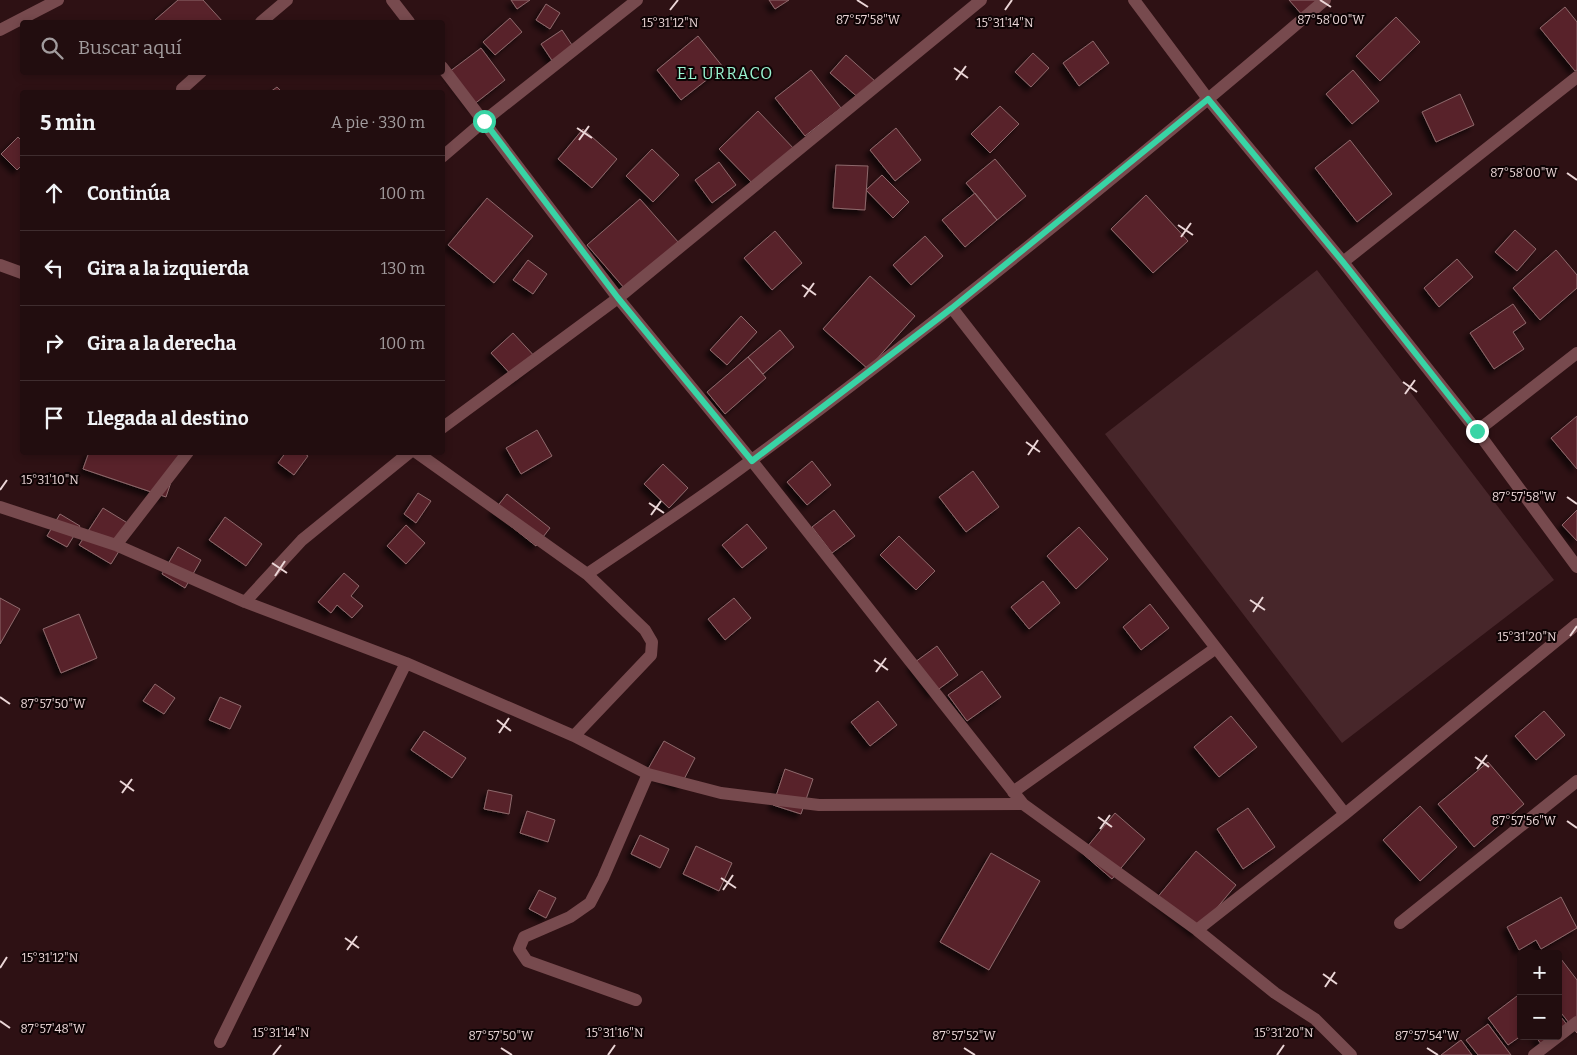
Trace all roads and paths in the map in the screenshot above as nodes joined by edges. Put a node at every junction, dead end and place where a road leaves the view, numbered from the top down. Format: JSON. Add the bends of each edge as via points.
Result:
{"nodes":[{"id":1,"x":58,"y":0,"type":"edge"},
{"id":2,"x":287,"y":0,"type":"edge"},
{"id":3,"x":392,"y":0,"type":"edge"},
{"id":4,"x":637,"y":0,"type":"edge"},
{"id":5,"x":981,"y":0,"type":"edge"},
{"id":6,"x":1134,"y":0,"type":"edge"},
{"id":7,"x":1325,"y":0,"type":"edge"},
{"id":8,"x":263,"y":20,"type":"edge"},
{"id":9,"x":407,"y":20,"type":"edge"},
{"id":10,"x":0,"y":30,"type":"edge"},
{"id":11,"x":445,"y":70,"type":"edge"},
{"id":12,"x":198,"y":75,"type":"edge"},
{"id":13,"x":1577,"y":77,"type":"edge"},
{"id":14,"x":182,"y":89,"type":"dead end"},
{"id":15,"x":1208,"y":99,"type":"junction"},
{"id":16,"x":484,"y":121,"type":"junction"},
{"id":17,"x":445,"y":154,"type":"edge"},
{"id":18,"x":1343,"y":262,"type":"junction"},
{"id":19,"x":0,"y":265,"type":"edge"},
{"id":20,"x":20,"y":272,"type":"edge"},
{"id":21,"x":618,"y":298,"type":"junction"},
{"id":22,"x":952,"y":308,"type":"junction"},
{"id":23,"x":1577,"y":353,"type":"edge"},
{"id":24,"x":445,"y":426,"type":"edge"},
{"id":25,"x":1477,"y":431,"type":"junction"},
{"id":26,"x":186,"y":455,"type":"edge"},
{"id":27,"x":406,"y":455,"type":"edge"},
{"id":28,"x":420,"y":455,"type":"edge"},
{"id":29,"x":752,"y":461,"type":"junction"},
{"id":30,"x":0,"y":508,"type":"edge"},
{"id":31,"x":116,"y":545,"type":"junction"},
{"id":32,"x":1577,"y":567,"type":"edge"},
{"id":33,"x":587,"y":574,"type":"junction"},
{"id":34,"x":245,"y":602,"type":"junction"},
{"id":35,"x":1577,"y":624,"type":"edge"},
{"id":36,"x":1216,"y":648,"type":"junction"},
{"id":37,"x":406,"y":663,"type":"junction"},
{"id":38,"x":574,"y":736,"type":"junction"},
{"id":39,"x":648,"y":774,"type":"junction"},
{"id":40,"x":1577,"y":781,"type":"edge"},
{"id":41,"x":1013,"y":792,"type":"junction"},
{"id":42,"x":1022,"y":804,"type":"junction"},
{"id":43,"x":1345,"y":814,"type":"junction"},
{"id":44,"x":1400,"y":923,"type":"dead end"},
{"id":45,"x":1197,"y":930,"type":"junction"},
{"id":46,"x":636,"y":1000,"type":"dead end"},
{"id":47,"x":1577,"y":1022,"type":"edge"},
{"id":48,"x":220,"y":1042,"type":"dead end"},
{"id":49,"x":1351,"y":1055,"type":"edge"},
{"id":50,"x":1534,"y":1055,"type":"edge"}],
"edges":[{"from":1,"to":10,"type":"street"},
{"from":2,"to":8,"type":"street"},
{"from":3,"to":9,"type":"street"},
{"from":4,"to":16,"type":"street"},
{"from":5,"to":21,"type":"street"},
{"from":6,"to":15,"type":"street"},
{"from":7,"to":15,"type":"street"},
{"from":11,"to":16,"type":"street"},
{"from":12,"to":14,"type":"street"},
{"from":13,"to":18,"type":"street"},
{"from":15,"to":18,"type":"street"},
{"from":15,"to":22,"type":"street"},
{"from":16,"to":17,"type":"street"},
{"from":16,"to":21,"type":"street"},
{"from":18,"to":25,"type":"street"},
{"from":19,"to":20,"type":"street"},
{"from":21,"to":24,"type":"street"},
{"from":21,"to":29,"type":"street"},
{"from":22,"to":29,"type":"street"},
{"from":22,"to":36,"type":"street"},
{"from":23,"to":25,"type":"street"},
{"from":25,"to":32,"type":"street"},
{"from":26,"to":31,"type":"street"},
{"from":27,"to":34,"type":"street","via":[[302,540]]},
{"from":28,"to":33,"type":"street"},
{"from":29,"to":33,"type":"street"},
{"from":29,"to":41,"type":"street"},
{"from":30,"to":31,"type":"street"},
{"from":31,"to":34,"type":"street"},
{"from":33,"to":38,"type":"street","via":[[645,630],[652,642],[651,655]]},
{"from":34,"to":37,"type":"street"},
{"from":35,"to":43,"type":"street"},
{"from":36,"to":41,"type":"street"},
{"from":36,"to":43,"type":"street"},
{"from":37,"to":38,"type":"street"},
{"from":37,"to":48,"type":"street"},
{"from":38,"to":39,"type":"street"},
{"from":39,"to":42,"type":"street","via":[[720,793],[819,805]]},
{"from":39,"to":46,"type":"street","via":[[590,903],[570,917],[524,937],[519,949],[527,961]]},
{"from":40,"to":44,"type":"street"},
{"from":41,"to":42,"type":"street"},
{"from":42,"to":45,"type":"street"},
{"from":43,"to":45,"type":"street"},
{"from":45,"to":49,"type":"street","via":[[1275,993],[1315,1019]]},
{"from":47,"to":50,"type":"street"}]}
